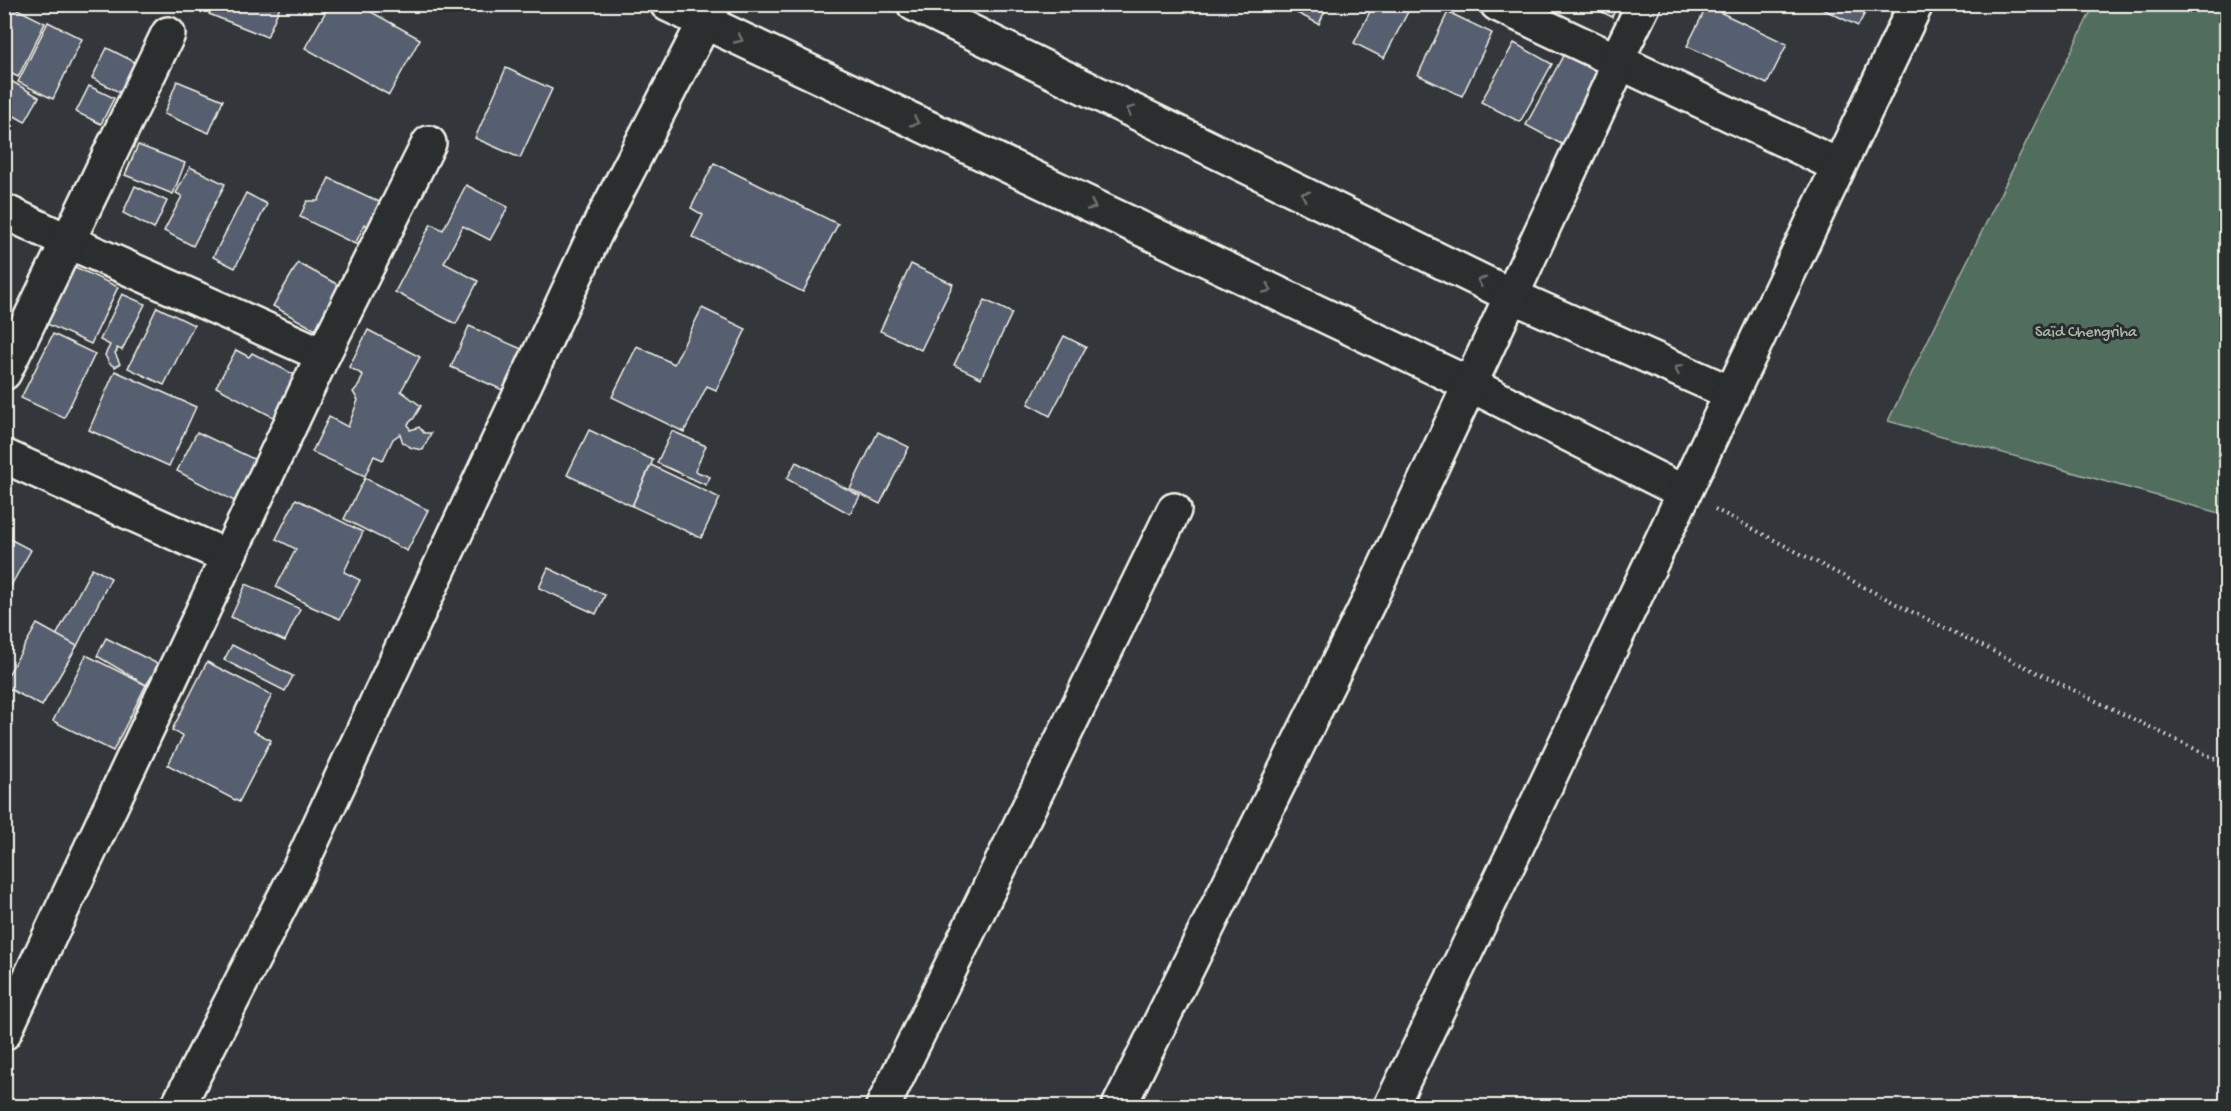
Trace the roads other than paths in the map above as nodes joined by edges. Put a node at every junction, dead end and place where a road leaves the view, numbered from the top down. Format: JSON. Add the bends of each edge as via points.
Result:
{"nodes":[{"id":1,"x":668,"y":4,"type":"edge"},
{"id":2,"x":915,"y":4,"type":"edge"},
{"id":3,"x":1497,"y":4,"type":"edge"},
{"id":4,"x":1644,"y":4,"type":"edge"},
{"id":5,"x":1916,"y":4,"type":"edge"},
{"id":6,"x":710,"y":14,"type":"edge"},
{"id":7,"x":168,"y":34,"type":"dead end"},
{"id":8,"x":1616,"y":61,"type":"junction"},
{"id":9,"x":429,"y":143,"type":"dead end"},
{"id":10,"x":1839,"y":166,"type":"junction"},
{"id":11,"x":4,"y":212,"type":"edge"},
{"id":12,"x":67,"y":242,"type":"junction"},
{"id":13,"x":1512,"y":296,"type":"junction"},
{"id":14,"x":323,"y":355,"type":"junction"},
{"id":15,"x":4,"y":373,"type":"edge"},
{"id":16,"x":1471,"y":385,"type":"junction"},
{"id":17,"x":1731,"y":393,"type":"junction"},
{"id":18,"x":4,"y":456,"type":"edge"},
{"id":19,"x":1683,"y":492,"type":"junction"},
{"id":20,"x":1174,"y":510,"type":"dead end"},
{"id":21,"x":228,"y":557,"type":"junction"},
{"id":22,"x":15,"y":984,"type":"edge"},
{"id":23,"x":4,"y":1032,"type":"edge"},
{"id":24,"x":178,"y":1107,"type":"edge"},
{"id":25,"x":883,"y":1107,"type":"edge"},
{"id":26,"x":1119,"y":1107,"type":"edge"},
{"id":27,"x":1391,"y":1107,"type":"edge"}],
"edges":[{"from":1,"to":6,"type":"street"},
{"from":13,"to":2,"type":"street","one_way":true},
{"from":3,"to":8,"type":"street"},
{"from":4,"to":8,"type":"street"},
{"from":5,"to":10,"type":"street"},
{"from":6,"to":16,"type":"street","one_way":true},
{"from":6,"to":24,"type":"street","via":[[595,234],[299,869]]},
{"from":7,"to":12,"type":"street"},
{"from":8,"to":10,"type":"street"},
{"from":8,"to":13,"type":"street","via":[[1612,80]]},
{"from":9,"to":14,"type":"street"},
{"from":10,"to":17,"type":"street"},
{"from":11,"to":12,"type":"street"},
{"from":12,"to":14,"type":"street"},
{"from":12,"to":15,"type":"street"},
{"from":13,"to":16,"type":"street"},
{"from":17,"to":13,"type":"street","one_way":true},
{"from":14,"to":21,"type":"street"},
{"from":16,"to":19,"type":"street"},
{"from":16,"to":26,"type":"street"},
{"from":17,"to":19,"type":"street"},
{"from":18,"to":21,"type":"street"},
{"from":19,"to":27,"type":"street"},
{"from":20,"to":25,"type":"street"},
{"from":21,"to":22,"type":"street"},
{"from":22,"to":23,"type":"street"}]}
